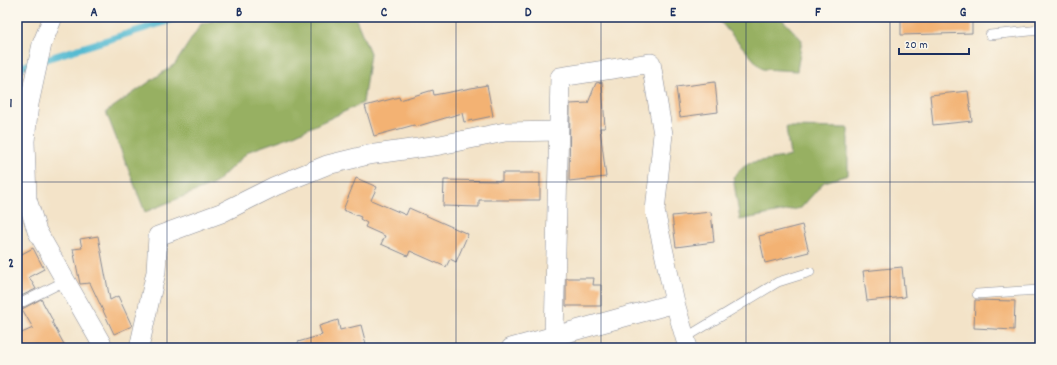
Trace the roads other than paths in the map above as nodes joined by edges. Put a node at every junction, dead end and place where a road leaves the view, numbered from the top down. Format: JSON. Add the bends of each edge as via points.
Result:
{"nodes":[{"id":1,"x":53,"y":17,"type":"edge"},
{"id":2,"x":1040,"y":30,"type":"edge"},
{"id":3,"x":990,"y":35,"type":"dead end"},
{"id":4,"x":558,"y":130,"type":"junction"},
{"id":5,"x":21,"y":143,"type":"edge"},
{"id":6,"x":810,"y":272,"type":"dead end"},
{"id":7,"x":65,"y":281,"type":"junction"},
{"id":8,"x":1040,"y":290,"type":"edge"},
{"id":9,"x":977,"y":294,"type":"dead end"},
{"id":10,"x":675,"y":303,"type":"junction"},
{"id":11,"x":17,"y":306,"type":"edge"},
{"id":12,"x":554,"y":336,"type":"junction"},
{"id":13,"x":686,"y":343,"type":"edge"},
{"id":14,"x":104,"y":348,"type":"edge"},
{"id":15,"x":140,"y":348,"type":"edge"},
{"id":16,"x":511,"y":348,"type":"edge"}],
"edges":[{"from":1,"to":5,"type":"street","via":[[42,44]]},
{"from":2,"to":3,"type":"lane"},
{"from":4,"to":10,"type":"street","via":[[560,78],[651,63],[663,134],[655,211]]},
{"from":4,"to":12,"type":"street"},
{"from":4,"to":15,"type":"street","via":[[505,132],[440,145],[368,155],[327,165],[275,186],[220,213],[158,236],[156,272]]},
{"from":5,"to":7,"type":"street","via":[[27,199],[37,231]]},
{"from":6,"to":13,"type":"lane","via":[[778,282]]},
{"from":7,"to":11,"type":"lane"},
{"from":7,"to":14,"type":"street"},
{"from":8,"to":9,"type":"lane"},
{"from":10,"to":12,"type":"street"},
{"from":10,"to":13,"type":"street"},
{"from":12,"to":16,"type":"street"}]}
